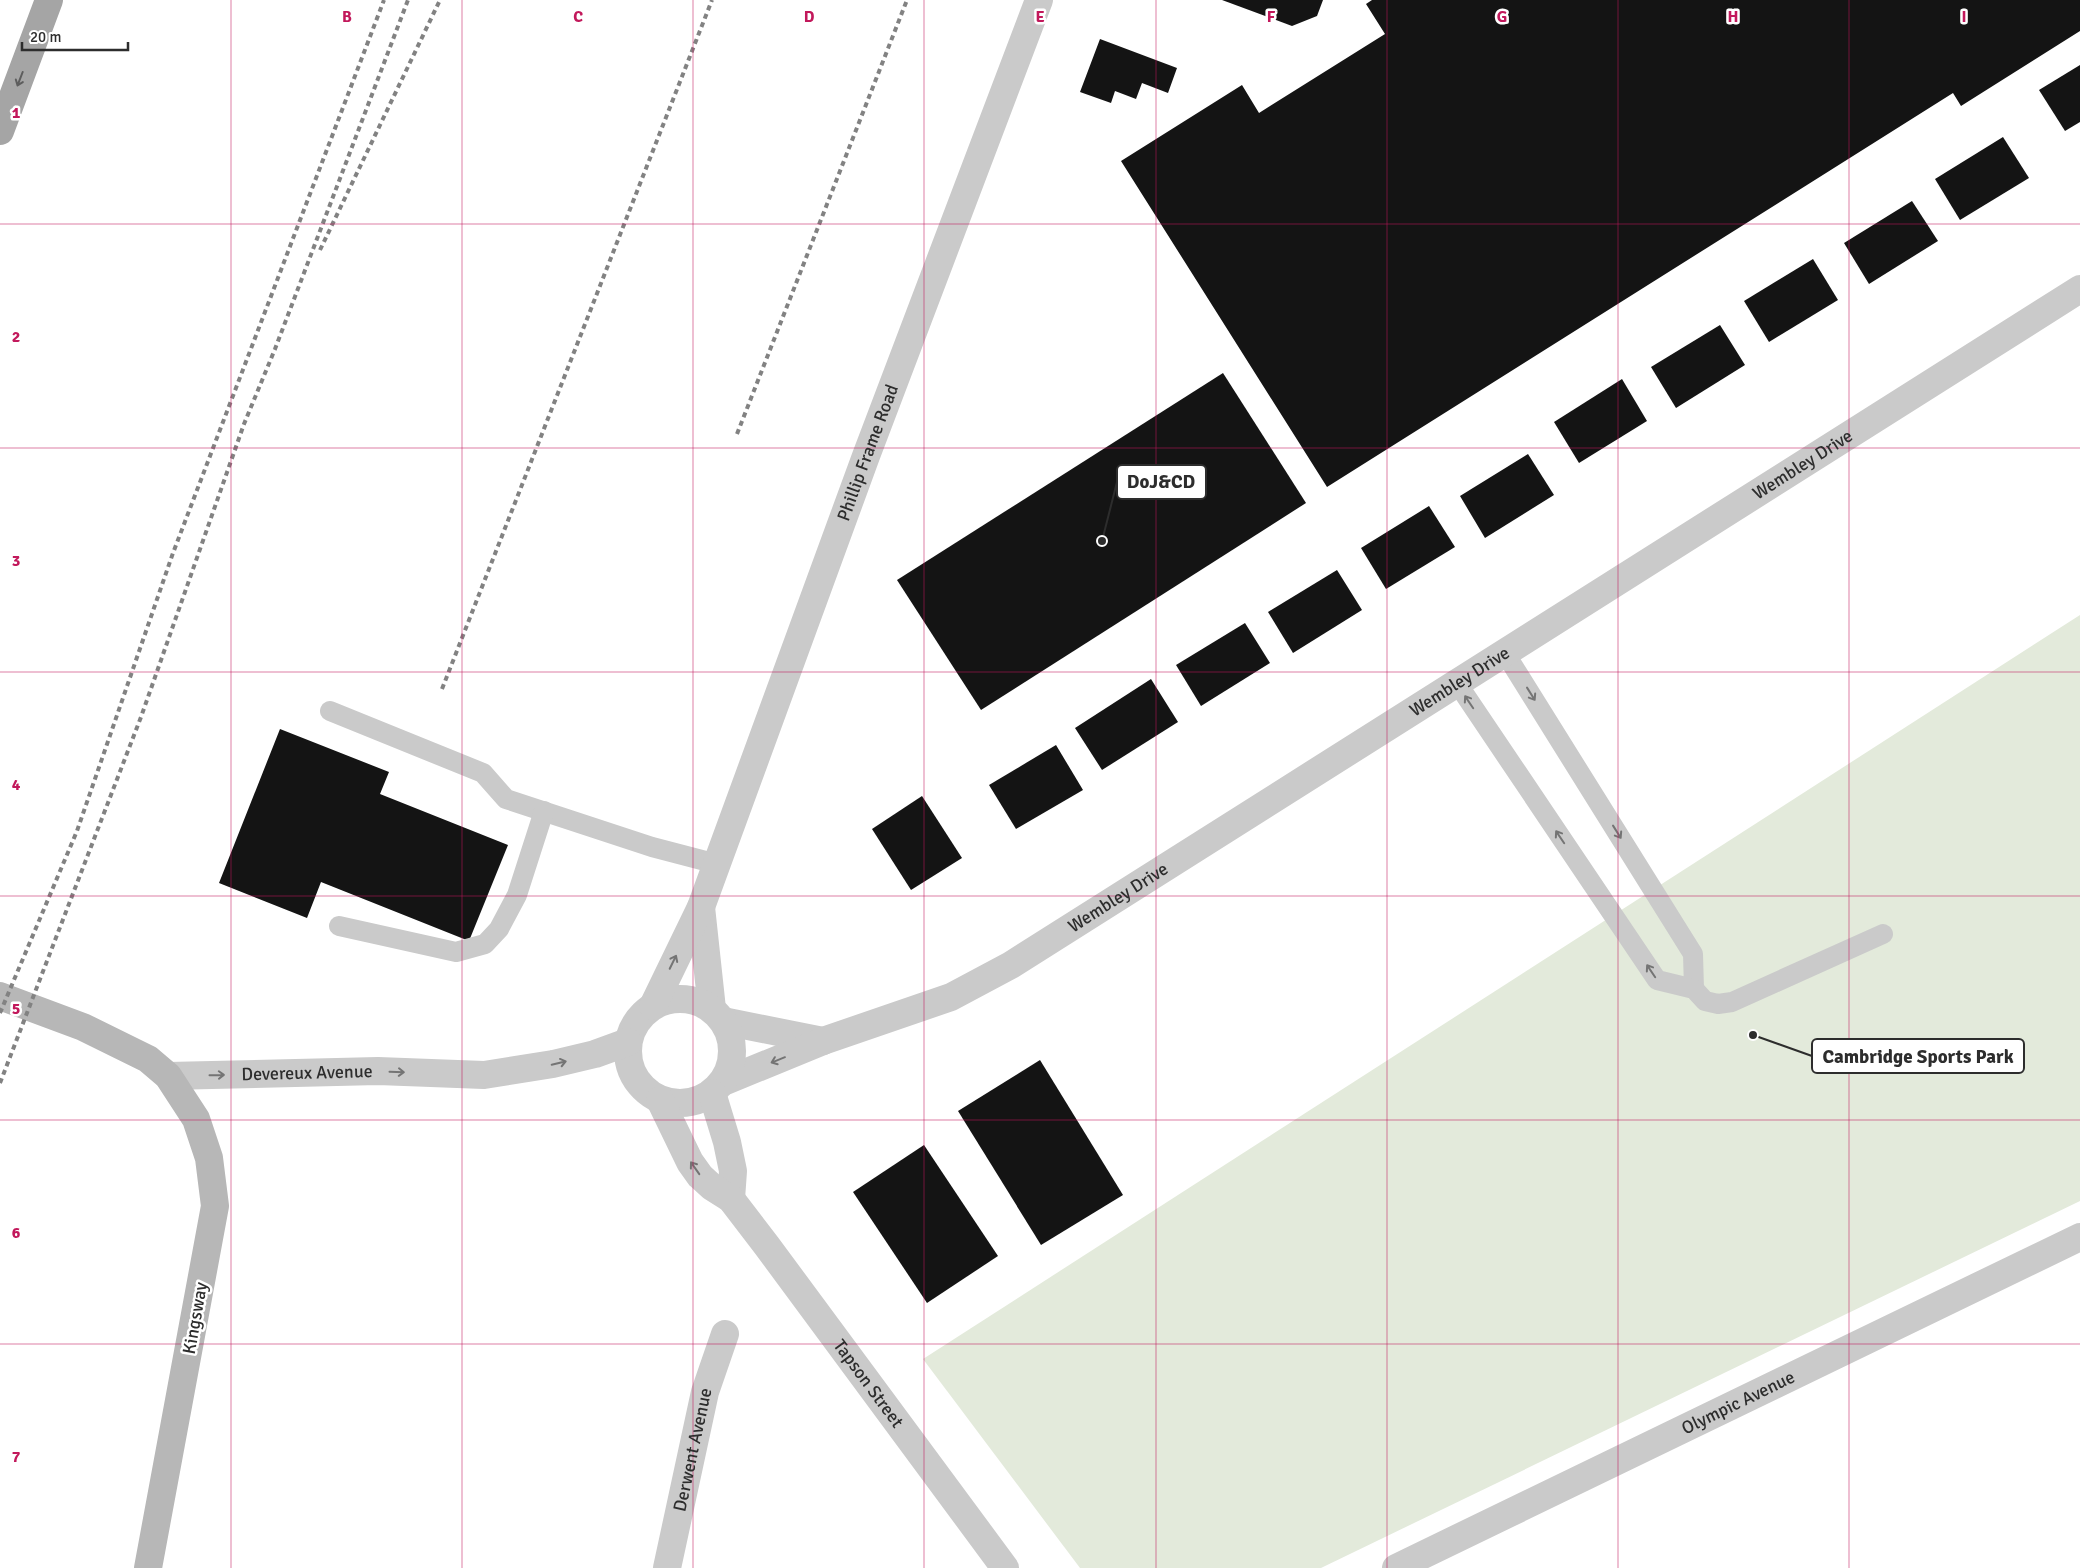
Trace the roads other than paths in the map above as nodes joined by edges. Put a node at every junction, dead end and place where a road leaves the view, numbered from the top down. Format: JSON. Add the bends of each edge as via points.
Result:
{"nodes":[{"id":1,"x":49,"y":0,"type":"edge"},
{"id":2,"x":1039,"y":0,"type":"edge"},
{"id":3,"x":0,"y":132,"type":"edge"},
{"id":4,"x":2080,"y":289,"type":"edge"},
{"id":5,"x":1505,"y":653,"type":"junction"},
{"id":6,"x":1457,"y":683,"type":"junction"},
{"id":7,"x":330,"y":711,"type":"dead end"},
{"id":8,"x":544,"y":811,"type":"junction"},
{"id":9,"x":717,"y":864,"type":"junction"},
{"id":10,"x":701,"y":908,"type":"junction"},
{"id":11,"x":339,"y":926,"type":"dead end"},
{"id":12,"x":1883,"y":934,"type":"dead end"},
{"id":13,"x":1694,"y":989,"type":"junction"},
{"id":14,"x":0,"y":996,"type":"edge"},
{"id":15,"x":653,"y":1006,"type":"junction"},
{"id":16,"x":718,"y":1015,"type":"junction"},
{"id":17,"x":823,"y":1041,"type":"junction"},
{"id":18,"x":628,"y":1042,"type":"junction"},
{"id":19,"x":168,"y":1076,"type":"junction"},
{"id":20,"x":717,"y":1088,"type":"junction"},
{"id":21,"x":660,"y":1100,"type":"junction"},
{"id":22,"x":731,"y":1199,"type":"junction"},
{"id":23,"x":2080,"y":1237,"type":"edge"},
{"id":24,"x":725,"y":1334,"type":"dead end"},
{"id":25,"x":148,"y":1568,"type":"edge"},
{"id":26,"x":667,"y":1568,"type":"edge"},
{"id":27,"x":1005,"y":1568,"type":"edge"},
{"id":28,"x":1396,"y":1568,"type":"edge"}],
"edges":[{"from":1,"to":3,"type":"main road","one_way":true},
{"from":2,"to":9,"type":"street","name":"Phillip Frame Road","via":[[866,456]]},
{"from":4,"to":5,"type":"street","name":"Wembley Drive"},
{"from":5,"to":6,"type":"street","name":"Wembley Drive"},
{"from":5,"to":13,"type":"lane","one_way":true,"via":[[1693,954]]},
{"from":13,"to":6,"type":"lane","one_way":true,"via":[[1657,980]]},
{"from":6,"to":17,"type":"street","name":"Wembley Drive","via":[[1011,965],[951,997]]},
{"from":7,"to":8,"type":"lane","via":[[483,774],[506,799]]},
{"from":8,"to":9,"type":"lane","via":[[652,847]]},
{"from":8,"to":11,"type":"lane","via":[[517,895],[499,930],[485,944],[456,952]]},
{"from":9,"to":10,"type":"street","name":"Phillip Frame Road"},
{"from":15,"to":10,"type":"street","name":"Phillip Frame Road","one_way":true},
{"from":10,"to":16,"type":"street","name":"Phillip Frame Road"},
{"from":12,"to":13,"type":"lane","via":[[1732,1002],[1718,1004],[1705,1001]]},
{"from":14,"to":19,"type":"main road","via":[[83,1027],[148,1058]]},
{"from":15,"to":16,"type":"street","via":[[667,1000],[682,999],[698,1002]]},
{"from":15,"to":18,"type":"street","via":[[632,1028]]},
{"from":16,"to":17,"type":"street"},
{"from":16,"to":20,"type":"street","via":[[730,1036],[733,1052],[730,1068]]},
{"from":17,"to":20,"type":"street","name":"Wembley Drive","one_way":true},
{"from":19,"to":18,"type":"street","name":"Devereux Avenue","one_way":true,"via":[[378,1071],[484,1075],[553,1064]]},
{"from":18,"to":21,"type":"street","via":[[628,1060],[634,1077],[645,1091]]},
{"from":19,"to":25,"type":"main road","name":"Kingsway","via":[[196,1118],[209,1158],[215,1206]]},
{"from":20,"to":21,"type":"street","via":[[695,1101],[678,1104]]},
{"from":20,"to":22,"type":"street","via":[[733,1170]]},
{"from":22,"to":21,"type":"street","name":"Tapson Street","one_way":true,"via":[[712,1187],[695,1169]]},
{"from":22,"to":27,"type":"street","name":"Tapson Street"},
{"from":23,"to":28,"type":"street","name":"Olympic Avenue"},
{"from":24,"to":26,"type":"street","name":"Derwent Avenue","via":[[706,1392]]}]}
